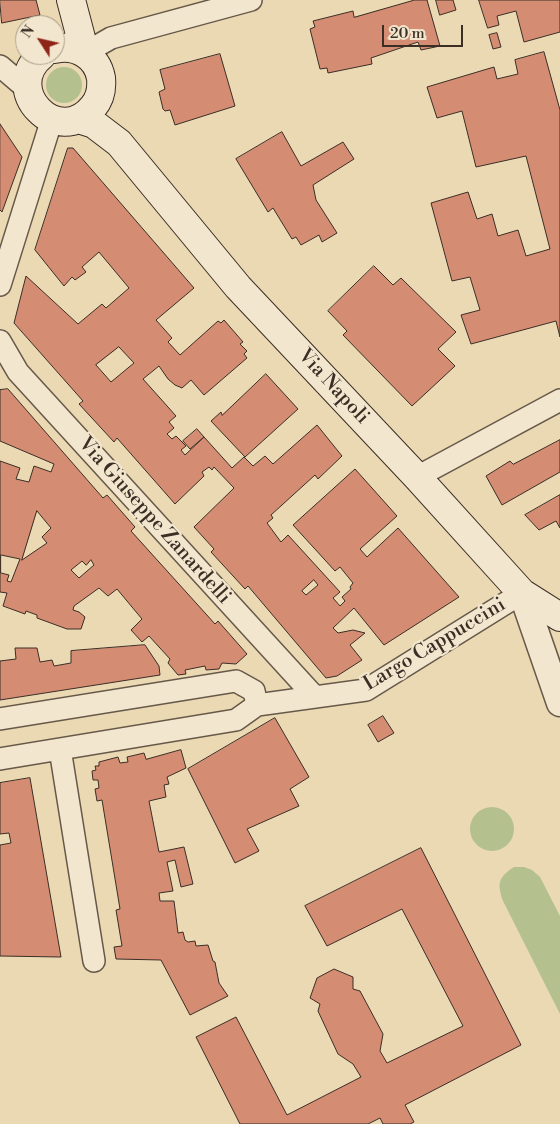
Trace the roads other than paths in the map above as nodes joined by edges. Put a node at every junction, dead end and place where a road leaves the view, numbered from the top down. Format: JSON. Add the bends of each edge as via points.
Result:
{"nodes":[{"id":1,"x":71,"y":0,"type":"edge"},
{"id":2,"x":251,"y":0,"type":"edge"},
{"id":3,"x":65,"y":47,"type":"edge"},
{"id":4,"x":85,"y":53,"type":"junction"},
{"id":5,"x":32,"y":65,"type":"edge"},
{"id":6,"x":0,"y":66,"type":"edge"},
{"id":7,"x":27,"y":89,"type":"junction"},
{"id":8,"x":101,"y":90,"type":"junction"},
{"id":9,"x":65,"y":119,"type":"junction"},
{"id":10,"x":119,"y":143,"type":"junction"},
{"id":11,"x":0,"y":285,"type":"edge"},
{"id":12,"x":0,"y":340,"type":"edge"},
{"id":13,"x":560,"y":400,"type":"edge"},
{"id":14,"x":417,"y":477,"type":"junction"},
{"id":15,"x":522,"y":593,"type":"junction"},
{"id":16,"x":560,"y":617,"type":"edge"},
{"id":17,"x":315,"y":697,"type":"junction"},
{"id":18,"x":560,"y":703,"type":"edge"},
{"id":19,"x":257,"y":705,"type":"junction"},
{"id":20,"x":0,"y":719,"type":"edge"},
{"id":21,"x":60,"y":749,"type":"junction"},
{"id":22,"x":0,"y":759,"type":"edge"},
{"id":23,"x":94,"y":961,"type":"dead end"}],
"edges":[{"from":1,"to":4,"type":"main road"},
{"from":2,"to":4,"type":"street","via":[[111,38]]},
{"from":3,"to":4,"type":"main road"},
{"from":4,"to":8,"type":"main road","name":"Via Napoli","via":[[98,70]]},
{"from":5,"to":7,"type":"main road"},
{"from":6,"to":7,"type":"street"},
{"from":7,"to":9,"type":"main road","name":"Via Napoli","via":[[30,99],[43,115]]},
{"from":8,"to":9,"type":"main road","via":[[89,112]]},
{"from":8,"to":10,"type":"main road","name":"Via Napoli"},
{"from":9,"to":10,"type":"main road","name":"Via Napoli","via":[[94,124]]},
{"from":9,"to":11,"type":"street"},
{"from":10,"to":14,"type":"main road","name":"Via Napoli","via":[[238,287]]},
{"from":12,"to":17,"type":"street","name":"Via Giuseppe Zanardelli","via":[[18,372]]},
{"from":13,"to":14,"type":"street"},
{"from":14,"to":15,"type":"main road","name":"Via Napoli"},
{"from":15,"to":16,"type":"main road","name":"Via Napoli"},
{"from":15,"to":17,"type":"street","name":"Largo Cappuccini","via":[[366,690]]},
{"from":15,"to":18,"type":"street"},
{"from":17,"to":19,"type":"street","name":"Largo Cappuccini"},
{"from":19,"to":20,"type":"street","via":[[254,691],[236,681]]},
{"from":19,"to":21,"type":"street","via":[[236,720]]},
{"from":21,"to":22,"type":"street"},
{"from":21,"to":23,"type":"street"}]}
